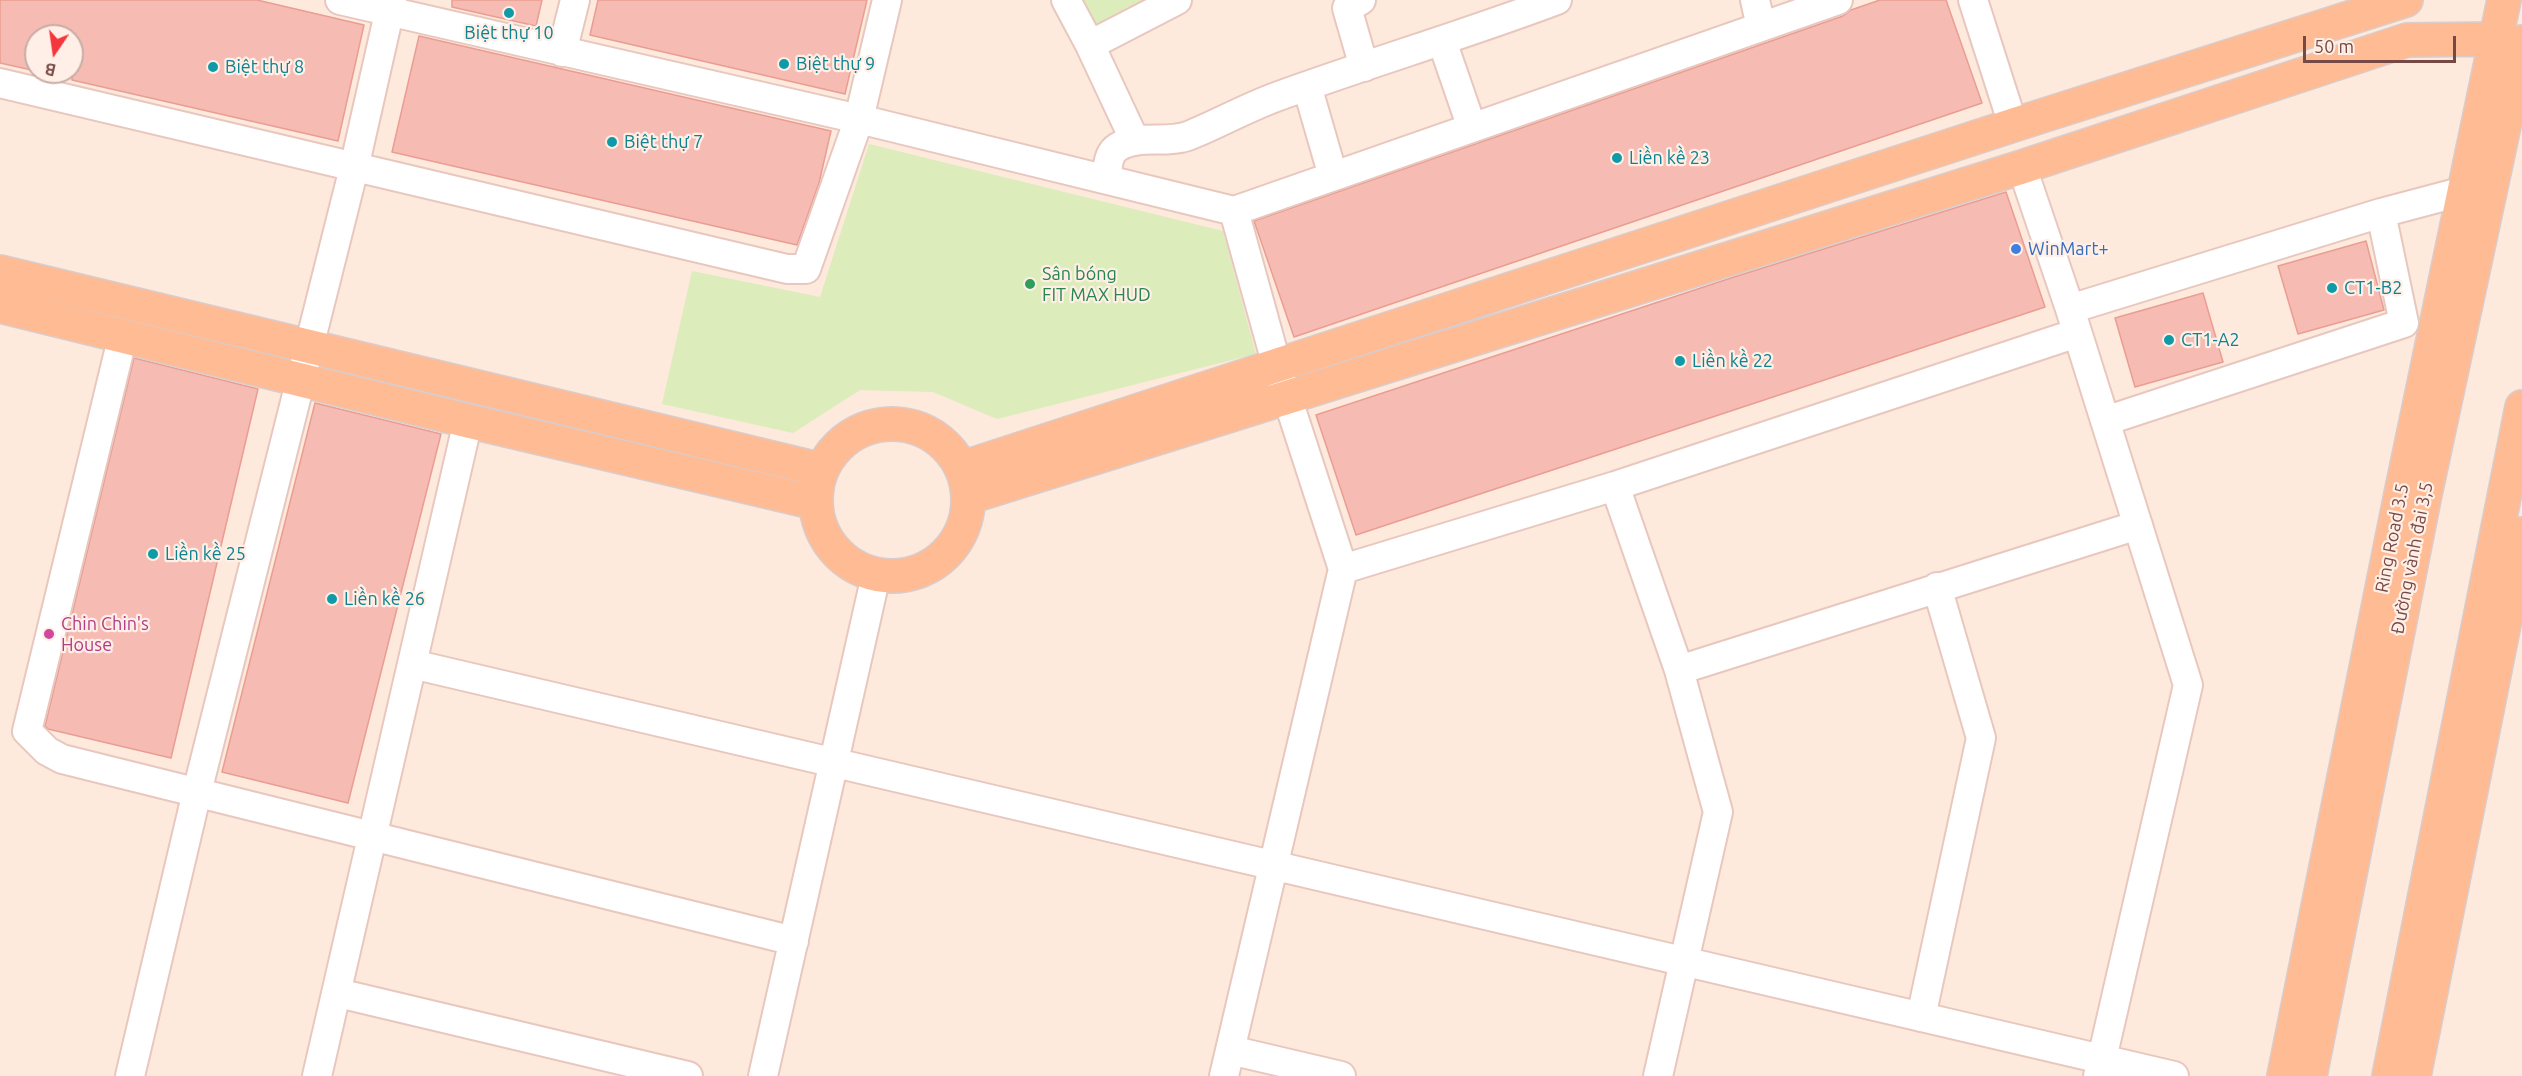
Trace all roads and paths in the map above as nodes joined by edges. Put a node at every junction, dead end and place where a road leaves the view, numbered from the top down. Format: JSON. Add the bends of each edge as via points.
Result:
{"nodes":[{"id":1,"x":340,"y":0,"type":"edge"},
{"id":2,"x":575,"y":0,"type":"edge"},
{"id":3,"x":886,"y":0,"type":"edge"},
{"id":4,"x":1066,"y":0,"type":"edge"},
{"id":5,"x":1177,"y":0,"type":"edge"},
{"id":6,"x":1361,"y":0,"type":"edge"},
{"id":7,"x":1557,"y":0,"type":"edge"},
{"id":8,"x":1838,"y":0,"type":"edge"},
{"id":9,"x":1973,"y":0,"type":"edge"},
{"id":10,"x":2406,"y":0,"type":"edge"},
{"id":11,"x":2427,"y":0,"type":"edge"},
{"id":12,"x":2504,"y":0,"type":"edge"},
{"id":13,"x":391,"y":5,"type":"edge"},
{"id":14,"x":1758,"y":13,"type":"edge"},
{"id":15,"x":2422,"y":40,"type":"junction"},
{"id":16,"x":1442,"y":41,"type":"junction"},
{"id":17,"x":2509,"y":41,"type":"edge"},
{"id":18,"x":1090,"y":45,"type":"junction"},
{"id":19,"x":562,"y":52,"type":"junction"},
{"id":20,"x":1364,"y":67,"type":"junction"},
{"id":21,"x":0,"y":83,"type":"edge"},
{"id":22,"x":1307,"y":86,"type":"junction"},
{"id":23,"x":859,"y":119,"type":"junction"},
{"id":24,"x":2013,"y":125,"type":"junction"},
{"id":25,"x":1472,"y":128,"type":"junction"},
{"id":26,"x":1135,"y":141,"type":"junction"},
{"id":27,"x":2022,"y":166,"type":"junction"},
{"id":28,"x":354,"y":168,"type":"junction"},
{"id":29,"x":1333,"y":177,"type":"junction"},
{"id":30,"x":1108,"y":180,"type":"junction"},
{"id":31,"x":2464,"y":191,"type":"junction"},
{"id":32,"x":1234,"y":211,"type":"junction"},
{"id":33,"x":2381,"y":213,"type":"junction"},
{"id":34,"x":0,"y":272,"type":"edge"},
{"id":35,"x":0,"y":306,"type":"edge"},
{"id":36,"x":2074,"y":321,"type":"junction"},
{"id":37,"x":123,"y":335,"type":"junction"},
{"id":38,"x":309,"y":346,"type":"junction"},
{"id":39,"x":301,"y":379,"type":"junction"},
{"id":40,"x":1282,"y":381,"type":"junction"},
{"id":41,"x":2522,"y":407,"type":"edge"},
{"id":42,"x":468,"y":421,"type":"junction"},
{"id":43,"x":2104,"y":421,"type":"junction"},
{"id":44,"x":822,"y":470,"type":"junction"},
{"id":45,"x":966,"y":483,"type":"junction"},
{"id":46,"x":1616,"y":486,"type":"junction"},
{"id":47,"x":816,"y":503,"type":"junction"},
{"id":48,"x":2138,"y":525,"type":"junction"},
{"id":49,"x":2522,"y":534,"type":"edge"},
{"id":50,"x":1343,"y":568,"type":"junction"},
{"id":51,"x":876,"y":575,"type":"junction"},
{"id":52,"x":1937,"y":587,"type":"junction"},
{"id":53,"x":412,"y":664,"type":"junction"},
{"id":54,"x":1679,"y":670,"type":"junction"},
{"id":55,"x":832,"y":763,"type":"junction"},
{"id":56,"x":197,"y":792,"type":"junction"},
{"id":57,"x":372,"y":838,"type":"junction"},
{"id":58,"x":1274,"y":866,"type":"junction"},
{"id":59,"x":794,"y":941,"type":"junction"},
{"id":60,"x":1684,"y":962,"type":"junction"},
{"id":61,"x":338,"y":993,"type":"junction"},
{"id":62,"x":1921,"y":1017,"type":"junction"},
{"id":63,"x":1227,"y":1063,"type":"edge"},
{"id":64,"x":2100,"y":1068,"type":"edge"},
{"id":65,"x":130,"y":1076,"type":"edge"},
{"id":66,"x":317,"y":1076,"type":"edge"},
{"id":67,"x":688,"y":1076,"type":"edge"},
{"id":68,"x":763,"y":1076,"type":"edge"},
{"id":69,"x":1341,"y":1076,"type":"edge"},
{"id":70,"x":1658,"y":1076,"type":"edge"},
{"id":71,"x":2174,"y":1076,"type":"edge"},
{"id":72,"x":2284,"y":1076,"type":"edge"},
{"id":73,"x":2310,"y":1076,"type":"edge"},
{"id":74,"x":2389,"y":1076,"type":"edge"},
{"id":75,"x":2414,"y":1076,"type":"edge"}],
"edges":[{"from":1,"to":13,"type":"street"},
{"from":2,"to":19,"type":"street"},
{"from":3,"to":23,"type":"street"},
{"from":4,"to":18,"type":"street"},
{"from":5,"to":18,"type":"street"},
{"from":6,"to":20,"type":"street","via":[[1347,8]]},
{"from":7,"to":16,"type":"street"},
{"from":8,"to":14,"type":"street"},
{"from":9,"to":24,"type":"street"},
{"from":10,"to":24,"type":"main road"},
{"from":11,"to":15,"type":"main road"},
{"from":12,"to":17,"type":"main road","name":"Ring Road 3.5"},
{"from":13,"to":19,"type":"street"},
{"from":13,"to":28,"type":"street"},
{"from":14,"to":25,"type":"street"},
{"from":15,"to":17,"type":"main road"},
{"from":15,"to":27,"type":"main road","via":[[2407,40]]},
{"from":16,"to":20,"type":"street"},
{"from":16,"to":25,"type":"street"},
{"from":17,"to":31,"type":"main road","name":"Ring Road 3.5"},
{"from":17,"to":73,"type":"main road","name":"Đường vành đai 3,5","via":[[2424,499]]},
{"from":18,"to":26,"type":"street"},
{"from":19,"to":23,"type":"street"},
{"from":20,"to":22,"type":"street"},
{"from":21,"to":28,"type":"street"},
{"from":22,"to":26,"type":"street","via":[[1246,108],[1187,136]]},
{"from":22,"to":29,"type":"street"},
{"from":23,"to":28,"type":"street","via":[[806,269],[787,269]]},
{"from":23,"to":30,"type":"street"},
{"from":24,"to":27,"type":"main road"},
{"from":24,"to":40,"type":"main road"},
{"from":25,"to":29,"type":"street"},
{"from":26,"to":30,"type":"street","via":[[1115,148],[1109,157]]},
{"from":27,"to":36,"type":"street"},
{"from":27,"to":40,"type":"main road"},
{"from":28,"to":38,"type":"street"},
{"from":29,"to":32,"type":"street"},
{"from":30,"to":32,"type":"street"},
{"from":31,"to":33,"type":"street"},
{"from":31,"to":72,"type":"main road","name":"Ring Road 3.5"},
{"from":32,"to":40,"type":"street"},
{"from":33,"to":36,"type":"street"},
{"from":33,"to":43,"type":"street","via":[[2404,323]]},
{"from":34,"to":38,"type":"main road"},
{"from":35,"to":37,"type":"main road"},
{"from":36,"to":43,"type":"street"},
{"from":36,"to":46,"type":"street"},
{"from":37,"to":39,"type":"main road"},
{"from":37,"to":56,"type":"street","via":[[27,731],[47,751],[62,759]]},
{"from":38,"to":39,"type":"street"},
{"from":38,"to":44,"type":"main road"},
{"from":39,"to":42,"type":"main road"},
{"from":39,"to":56,"type":"street"},
{"from":40,"to":45,"type":"main road"},
{"from":40,"to":50,"type":"street"},
{"from":41,"to":74,"type":"main road"},
{"from":42,"to":47,"type":"main road"},
{"from":42,"to":53,"type":"street"},
{"from":43,"to":48,"type":"street"},
{"from":44,"to":45,"type":"main road","via":[[850,436],[870,427],[893,424],[915,427],[934,436],[951,450]]},
{"from":44,"to":47,"type":"main road"},
{"from":45,"to":51,"type":"main road","via":[[968,516],[959,538],[944,557],[924,571],[900,577]]},
{"from":46,"to":50,"type":"street"},
{"from":46,"to":54,"type":"street"},
{"from":47,"to":51,"type":"main road","via":[[824,535],[837,554]]},
{"from":48,"to":52,"type":"street"},
{"from":48,"to":64,"type":"street","via":[[2188,685]]},
{"from":49,"to":75,"type":"main road"},
{"from":50,"to":58,"type":"street"},
{"from":51,"to":55,"type":"street"},
{"from":52,"to":54,"type":"street"},
{"from":52,"to":62,"type":"street","via":[[1981,738]]},
{"from":53,"to":55,"type":"street"},
{"from":53,"to":57,"type":"street"},
{"from":54,"to":60,"type":"street","via":[[1718,812]]},
{"from":55,"to":58,"type":"street"},
{"from":55,"to":59,"type":"street"},
{"from":56,"to":57,"type":"street"},
{"from":56,"to":65,"type":"street"},
{"from":57,"to":59,"type":"street"},
{"from":57,"to":61,"type":"street"},
{"from":58,"to":60,"type":"street"},
{"from":58,"to":63,"type":"street"},
{"from":59,"to":68,"type":"street"},
{"from":60,"to":62,"type":"street"},
{"from":60,"to":70,"type":"street"},
{"from":61,"to":66,"type":"street"},
{"from":61,"to":67,"type":"street"},
{"from":62,"to":64,"type":"street"},
{"from":63,"to":69,"type":"street"},
{"from":64,"to":71,"type":"street"}]}
